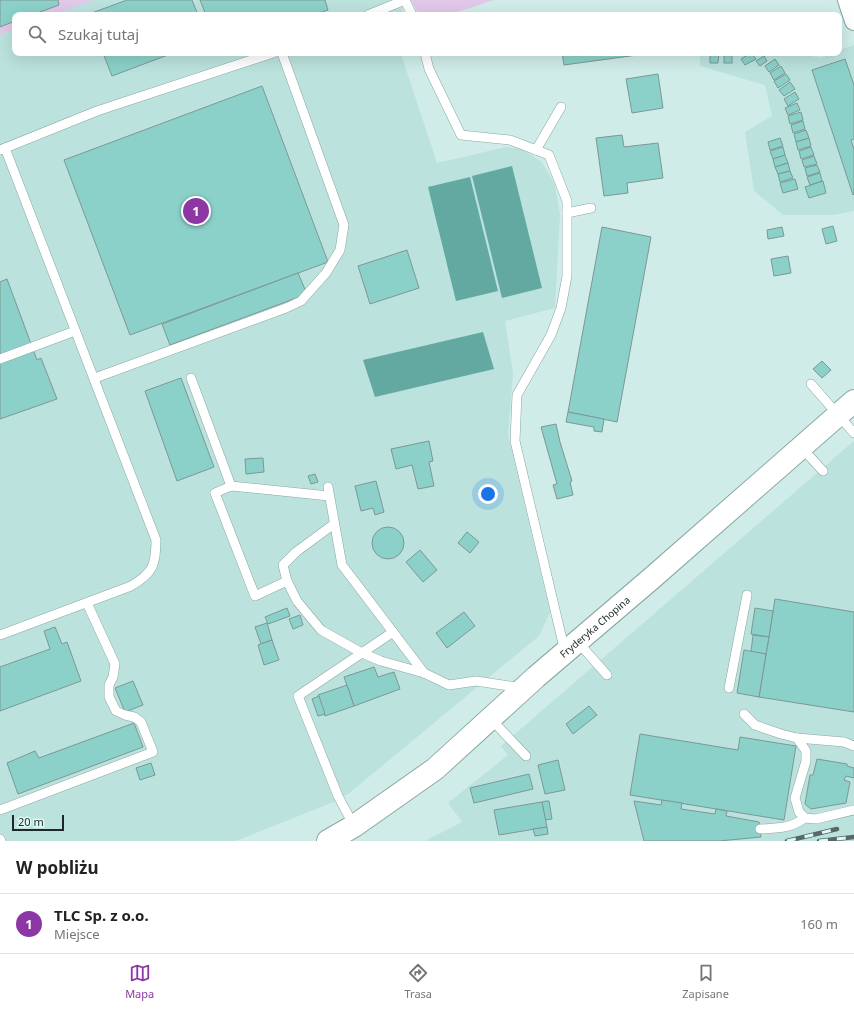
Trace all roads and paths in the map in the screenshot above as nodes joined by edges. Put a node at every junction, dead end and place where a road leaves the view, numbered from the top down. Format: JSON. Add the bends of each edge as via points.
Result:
{"nodes":[{"id":1,"x":405,"y":0,"type":"edge"},
{"id":2,"x":847,"y":0,"type":"edge"},
{"id":3,"x":375,"y":12,"type":"edge"},
{"id":4,"x":411,"y":12,"type":"edge"},
{"id":5,"x":854,"y":21,"type":"edge"},
{"id":6,"x":264,"y":56,"type":"edge"},
{"id":7,"x":283,"y":56,"type":"edge"},
{"id":8,"x":426,"y":56,"type":"edge"},
{"id":9,"x":561,"y":107,"type":"dead end"},
{"id":10,"x":2,"y":149,"type":"edge"},
{"id":11,"x":536,"y":150,"type":"junction"},
{"id":12,"x":591,"y":208,"type":"dead end"},
{"id":13,"x":567,"y":213,"type":"junction"},
{"id":14,"x":75,"y":331,"type":"junction"},
{"id":15,"x":0,"y":359,"type":"edge"},
{"id":16,"x":95,"y":378,"type":"junction"},
{"id":17,"x":190,"y":378,"type":"dead end"},
{"id":18,"x":811,"y":384,"type":"dead end"},
{"id":19,"x":846,"y":408,"type":"edge"},
{"id":20,"x":854,"y":433,"type":"edge"},
{"id":21,"x":801,"y":447,"type":"junction"},
{"id":22,"x":823,"y":471,"type":"dead end"},
{"id":23,"x":231,"y":486,"type":"junction"},
{"id":24,"x":334,"y":524,"type":"junction"},
{"id":25,"x":287,"y":581,"type":"junction"},
{"id":26,"x":747,"y":595,"type":"dead end"},
{"id":27,"x":87,"y":603,"type":"junction"},
{"id":28,"x":393,"y":632,"type":"junction"},
{"id":29,"x":0,"y":635,"type":"edge"},
{"id":30,"x":571,"y":646,"type":"junction"},
{"id":31,"x":362,"y":653,"type":"junction"},
{"id":32,"x":424,"y":673,"type":"junction"},
{"id":33,"x":606,"y":675,"type":"dead end"},
{"id":34,"x":523,"y":688,"type":"junction"},
{"id":35,"x":729,"y":688,"type":"dead end"},
{"id":36,"x":744,"y":714,"type":"dead end"},
{"id":37,"x":490,"y":718,"type":"junction"},
{"id":38,"x":797,"y":738,"type":"junction"},
{"id":39,"x":854,"y":746,"type":"edge"},
{"id":40,"x":526,"y":756,"type":"dead end"},
{"id":41,"x":0,"y":810,"type":"edge"},
{"id":42,"x":854,"y":810,"type":"edge"},
{"id":43,"x":805,"y":818,"type":"junction"},
{"id":44,"x":354,"y":826,"type":"junction"},
{"id":45,"x":760,"y":829,"type":"dead end"},
{"id":46,"x":332,"y":840,"type":"edge"}],
"edges":[{"from":1,"to":3,"type":"lane"},
{"from":1,"to":4,"type":"lane"},
{"from":2,"to":5,"type":"street"},
{"from":6,"to":10,"type":"lane","via":[[97,111]]},
{"from":7,"to":16,"type":"lane","via":[[344,225],[337,256],[326,274],[301,301]]},
{"from":8,"to":11,"type":"lane","via":[[429,69],[461,135],[510,140]]},
{"from":9,"to":11,"type":"lane"},
{"from":10,"to":14,"type":"lane"},
{"from":11,"to":13,"type":"lane","via":[[549,155],[567,201]]},
{"from":12,"to":13,"type":"lane"},
{"from":13,"to":30,"type":"lane","via":[[567,276],[561,308],[551,336],[517,395],[515,441]]},
{"from":14,"to":15,"type":"lane"},
{"from":14,"to":16,"type":"lane"},
{"from":16,"to":27,"type":"lane","via":[[156,540],[156,557],[144,579]]},
{"from":17,"to":23,"type":"lane"},
{"from":18,"to":19,"type":"lane"},
{"from":19,"to":20,"type":"lane"},
{"from":19,"to":21,"type":"street","name":"Fryderyka Chopina"},
{"from":21,"to":22,"type":"lane"},
{"from":21,"to":30,"type":"street","name":"Fryderyka Chopina"},
{"from":23,"to":24,"type":"lane","via":[[328,492]]},
{"from":23,"to":25,"type":"lane","via":[[215,493],[255,596]]},
{"from":24,"to":25,"type":"lane","via":[[283,565]]},
{"from":24,"to":28,"type":"lane","via":[[342,565]]},
{"from":25,"to":31,"type":"lane","via":[[297,601],[321,630]]},
{"from":26,"to":35,"type":"lane"},
{"from":27,"to":29,"type":"lane"},
{"from":27,"to":41,"type":"lane","via":[[115,664],[108,697],[116,711],[141,722],[153,752]]},
{"from":28,"to":31,"type":"lane"},
{"from":28,"to":32,"type":"lane"},
{"from":30,"to":33,"type":"lane"},
{"from":30,"to":34,"type":"street","name":"Fryderyka Chopina"},
{"from":31,"to":32,"type":"lane"},
{"from":31,"to":44,"type":"lane","via":[[298,696],[338,796]]},
{"from":32,"to":34,"type":"lane","via":[[449,685],[476,681]]},
{"from":34,"to":37,"type":"street","name":"Fryderyka Chopina"},
{"from":36,"to":38,"type":"lane","via":[[755,725]]},
{"from":37,"to":40,"type":"lane"},
{"from":37,"to":44,"type":"street","name":"Fryderyka Chopina","via":[[435,769]]},
{"from":38,"to":39,"type":"lane","via":[[844,742]]},
{"from":38,"to":43,"type":"lane","via":[[806,751],[806,761],[795,798],[798,812]]},
{"from":42,"to":43,"type":"lane","via":[[816,819]]},
{"from":43,"to":45,"type":"lane","via":[[796,825]]},
{"from":44,"to":46,"type":"street","name":"Fryderyka Chopina"}]}
